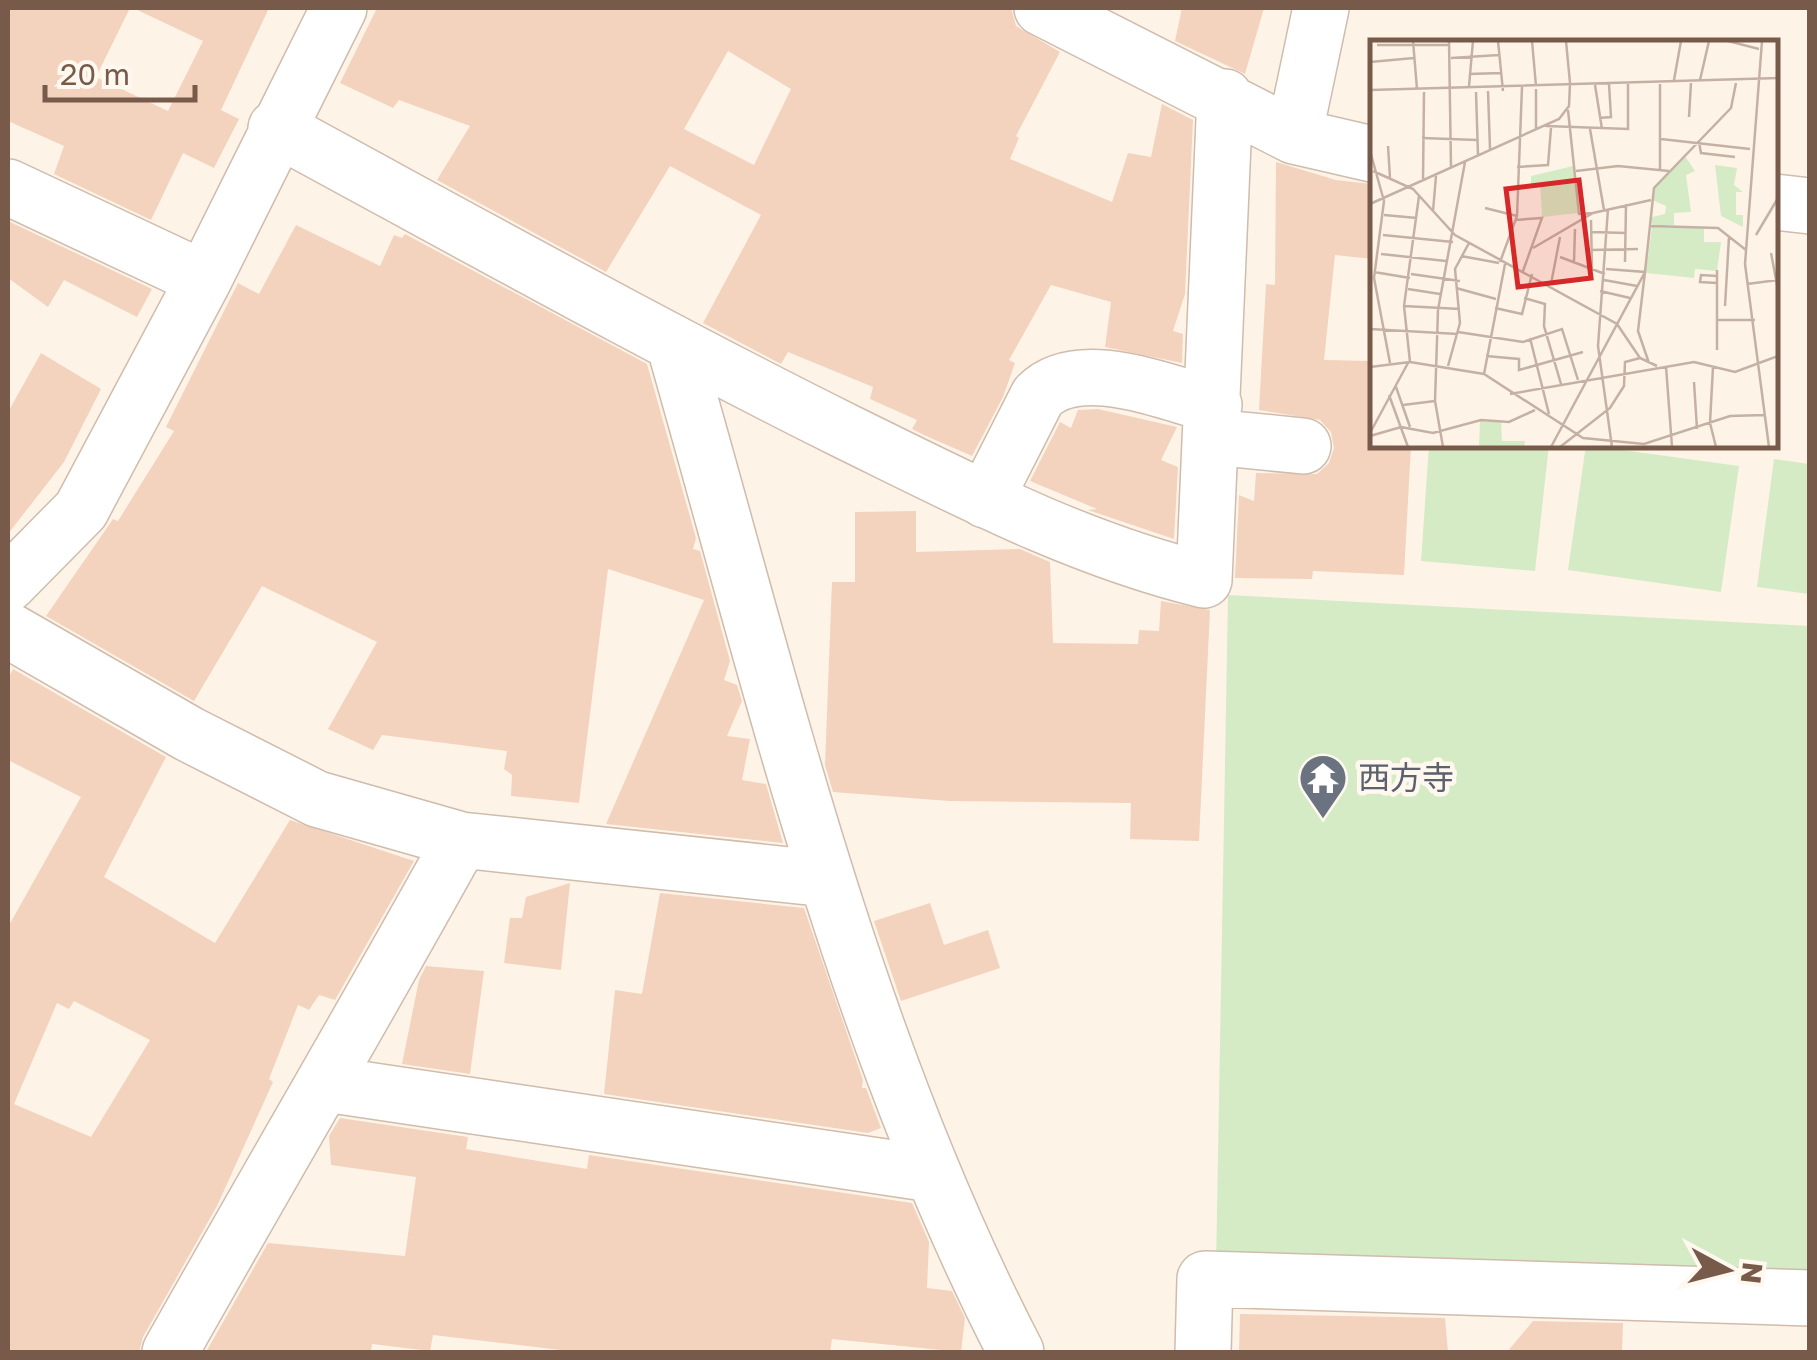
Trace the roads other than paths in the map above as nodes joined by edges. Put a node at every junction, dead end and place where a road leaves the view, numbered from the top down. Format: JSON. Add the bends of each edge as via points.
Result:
{"nodes":[{"id":1,"x":339,"y":8,"type":"edge"},
{"id":2,"x":1042,"y":8,"type":"edge"},
{"id":3,"x":1321,"y":8,"type":"edge"},
{"id":4,"x":1225,"y":98,"type":"junction"},
{"id":5,"x":276,"y":128,"type":"junction"},
{"id":6,"x":1294,"y":136,"type":"junction"},
{"id":7,"x":1370,"y":154,"type":"edge"},
{"id":8,"x":8,"y":187,"type":"edge"},
{"id":9,"x":1777,"y":202,"type":"edge"},
{"id":10,"x":1810,"y":206,"type":"edge"},
{"id":11,"x":204,"y":278,"type":"junction"},
{"id":12,"x":675,"y":347,"type":"junction"},
{"id":13,"x":1213,"y":421,"type":"junction"},
{"id":14,"x":1302,"y":446,"type":"dead end"},
{"id":15,"x":985,"y":500,"type":"junction"},
{"id":16,"x":8,"y":584,"type":"edge"},
{"id":17,"x":8,"y":630,"type":"edge"},
{"id":18,"x":460,"y":840,"type":"junction"},
{"id":19,"x":828,"y":879,"type":"junction"},
{"id":20,"x":326,"y":1084,"type":"junction"},
{"id":21,"x":932,"y":1174,"type":"junction"},
{"id":22,"x":1810,"y":1298,"type":"edge"},
{"id":23,"x":170,"y":1352,"type":"edge"},
{"id":24,"x":1016,"y":1352,"type":"edge"},
{"id":25,"x":1203,"y":1352,"type":"edge"}],
"edges":[{"from":1,"to":5,"type":"street"},
{"from":2,"to":4,"type":"street"},
{"from":3,"to":6,"type":"street"},
{"from":4,"to":6,"type":"street"},
{"from":4,"to":13,"type":"street"},
{"from":5,"to":11,"type":"street"},
{"from":5,"to":12,"type":"street"},
{"from":6,"to":7,"type":"street"},
{"from":8,"to":11,"type":"street"},
{"from":9,"to":10,"type":"street"},
{"from":11,"to":16,"type":"street","via":[[82,510]]},
{"from":12,"to":15,"type":"street"},
{"from":12,"to":19,"type":"street"},
{"from":13,"to":14,"type":"street"},
{"from":13,"to":15,"type":"street","via":[[1092,377],[1048,386]]},
{"from":13,"to":15,"type":"street","via":[[1204,580],[1143,566]]},
{"from":17,"to":18,"type":"street","via":[[317,799]]},
{"from":18,"to":19,"type":"street"},
{"from":18,"to":20,"type":"street"},
{"from":19,"to":21,"type":"street"},
{"from":20,"to":21,"type":"street"},
{"from":20,"to":23,"type":"street"},
{"from":21,"to":24,"type":"street"},
{"from":22,"to":25,"type":"street","via":[[1206,1279]]}]}
